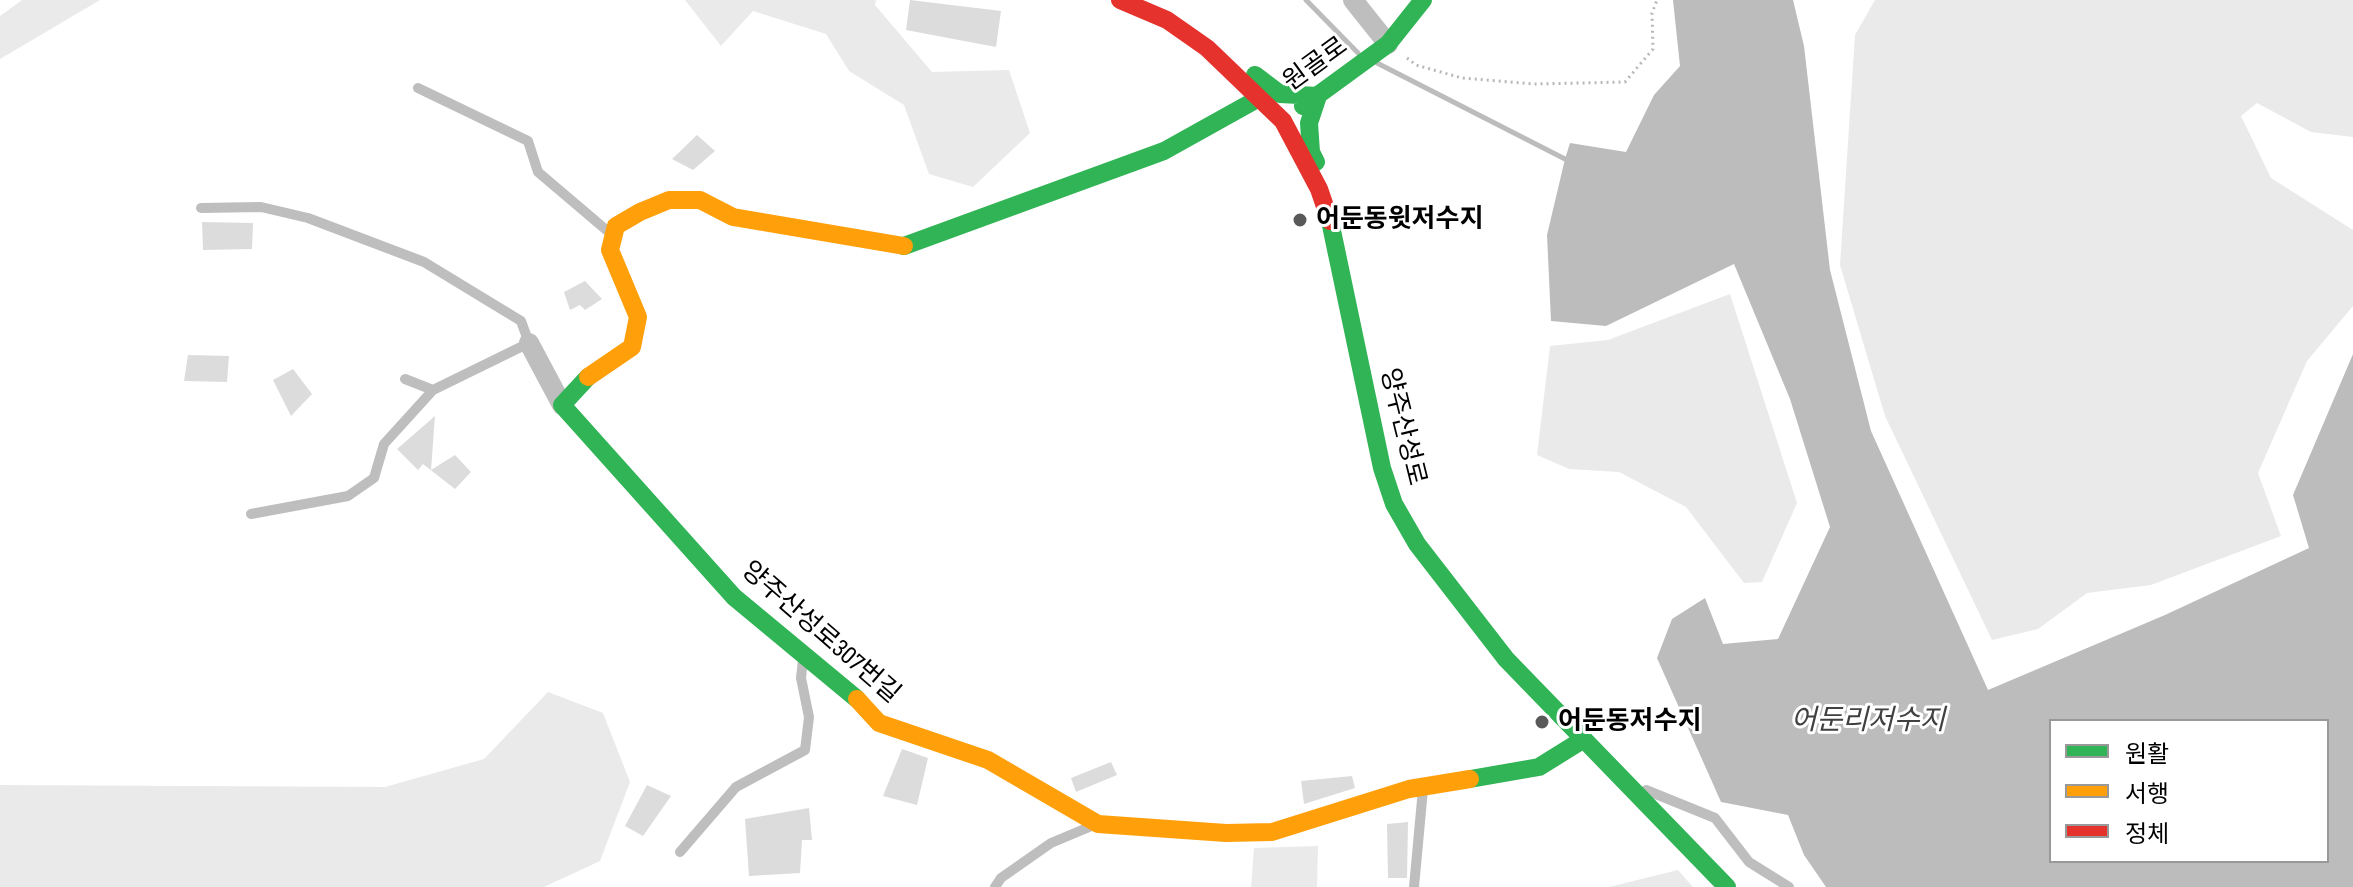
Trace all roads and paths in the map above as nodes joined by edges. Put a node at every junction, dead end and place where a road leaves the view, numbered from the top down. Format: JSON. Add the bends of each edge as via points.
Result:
{"nodes":[{"id":1,"x":1120,"y":0,"type":"edge"},
{"id":2,"x":1353,"y":0,"type":"edge"},
{"id":3,"x":1423,"y":0,"type":"edge"},
{"id":4,"x":1657,"y":0,"type":"edge"},
{"id":5,"x":1384,"y":47,"type":"junction"},
{"id":6,"x":1207,"y":48,"type":"junction"},
{"id":7,"x":418,"y":88,"type":"dead end"},
{"id":8,"x":1318,"y":96,"type":"junction"},
{"id":9,"x":1261,"y":97,"type":"junction"},
{"id":10,"x":1283,"y":121,"type":"junction"},
{"id":11,"x":201,"y":208,"type":"dead end"},
{"id":12,"x":1329,"y":218,"type":"junction"},
{"id":13,"x":612,"y":235,"type":"junction"},
{"id":14,"x":529,"y":343,"type":"junction"},
{"id":15,"x":405,"y":379,"type":"dead end"},
{"id":16,"x":433,"y":390,"type":"junction"},
{"id":17,"x":562,"y":405,"type":"junction"},
{"id":18,"x":251,"y":514,"type":"dead end"},
{"id":19,"x":803,"y":658,"type":"junction"},
{"id":20,"x":1584,"y":739,"type":"junction"},
{"id":21,"x":1626,"y":782,"type":"junction"},
{"id":22,"x":1423,"y":787,"type":"junction"},
{"id":23,"x":1098,"y":824,"type":"junction"},
{"id":24,"x":680,"y":852,"type":"dead end"},
{"id":25,"x":1765,"y":872,"type":"junction"},
{"id":26,"x":995,"y":887,"type":"edge"},
{"id":27,"x":1414,"y":887,"type":"edge"},
{"id":28,"x":1727,"y":887,"type":"edge"},
{"id":29,"x":1774,"y":887,"type":"edge"},
{"id":30,"x":1789,"y":887,"type":"edge"}],
"edges":[{"from":1,"to":6,"type":"street","name":"양주산성로","via":[[1167,20]]},
{"from":2,"to":5,"type":"street"},
{"from":3,"to":5,"type":"street","name":"원골로"},
{"from":4,"to":5,"type":"path","via":[[1653,49],[1625,82],[1534,84],[1462,78],[1416,65]]},
{"from":5,"to":8,"type":"street","name":"원골로"},
{"from":6,"to":8,"type":"street","via":[[1223,52],[1280,94]]},
{"from":6,"to":9,"type":"street","name":"양주산성로"},
{"from":7,"to":13,"type":"lane","via":[[528,141],[538,172]]},
{"from":8,"to":10,"type":"street","name":"원골로"},
{"from":8,"to":12,"type":"street","via":[[1309,134],[1311,152],[1334,203]]},
{"from":9,"to":10,"type":"street","name":"양주산성로"},
{"from":9,"to":13,"type":"street","via":[[1164,151],[901,247],[733,217],[700,200],[669,200],[616,226]]},
{"from":10,"to":12,"type":"street","name":"양주산성로"},
{"from":11,"to":14,"type":"lane","via":[[261,207],[308,218],[424,262],[521,321]]},
{"from":12,"to":20,"type":"street","name":"양주산성로","via":[[1372,427],[1394,504],[1431,565],[1506,659]]},
{"from":13,"to":17,"type":"street","via":[[610,250],[638,317],[632,347],[578,384]]},
{"from":14,"to":16,"type":"lane"},
{"from":14,"to":17,"type":"street","name":"양주산성로307번길"},
{"from":15,"to":16,"type":"lane"},
{"from":16,"to":18,"type":"lane","via":[[384,444],[374,478],[348,496]]},
{"from":17,"to":19,"type":"street","name":"양주산성로307번길","via":[[734,597]]},
{"from":19,"to":23,"type":"street","name":"양주산성로307번길","via":[[855,697],[879,723],[988,760]]},
{"from":19,"to":24,"type":"lane","via":[[801,678],[809,717],[805,750],[736,787]]},
{"from":20,"to":21,"type":"street","name":"양주산성로"},
{"from":20,"to":22,"type":"street","name":"양주산성로307번길","via":[[1539,767]]},
{"from":21,"to":25,"type":"lane","via":[[1715,818],[1749,862]]},
{"from":21,"to":28,"type":"street","name":"양주산성로"},
{"from":22,"to":23,"type":"street","name":"양주산성로307번길","via":[[1272,832]]},
{"from":22,"to":27,"type":"lane"},
{"from":23,"to":26,"type":"lane","name":"양주산성로307번길","via":[[1051,843]]},
{"from":25,"to":29,"type":"lane"},
{"from":25,"to":30,"type":"lane"}]}
